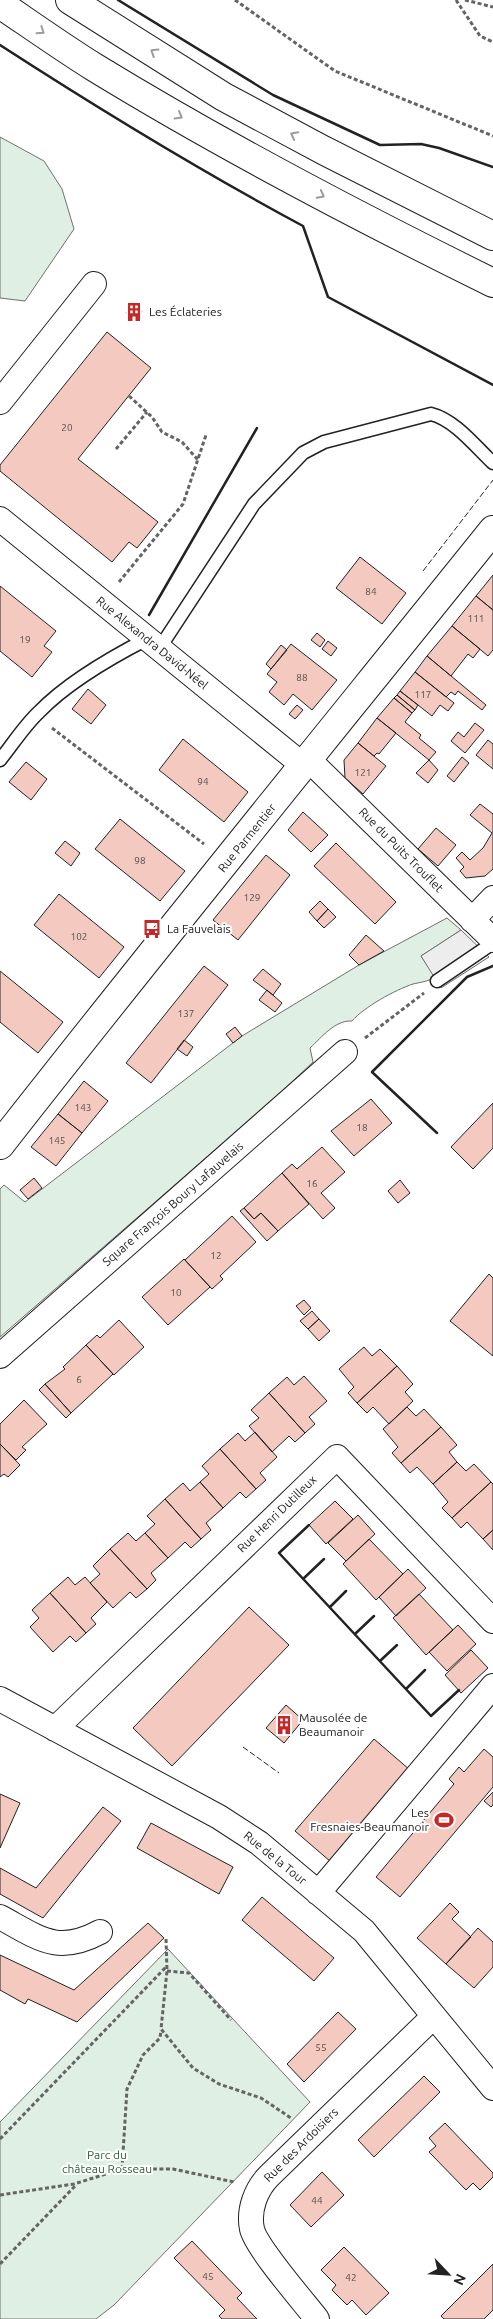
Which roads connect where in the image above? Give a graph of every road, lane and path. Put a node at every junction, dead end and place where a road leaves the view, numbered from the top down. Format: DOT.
graph roads {
  1 [pos="70,0"];
  2 [pos="235,0"];
  3 [pos="456,0"];
  4 [pos="465,0"];
  5 [pos="0,4"];
  6 [pos="493,7"];
  7 [pos="493,42"];
  8 [pos="493,136"];
  9 [pos="323,150"];
  10 [pos="493,218"];
  11 [pos="390,232"];
  12 [pos="493,236"];
  13 [pos="493,283"];
  14 [pos="94,284"];
  15 [pos="493,298"];
  16 [pos="129,396"];
  17 [pos="0,402"];
  18 [pos="146,412"];
  19 [pos="206,435"];
  20 [pos="116,449"];
  21 [pos="198,460"];
  22 [pos="493,463"];
  23 [pos="0,519"];
  24 [pos="493,530"];
  25 [pos="117,584"];
  26 [pos="153,644"];
  27 [pos="36,716"];
  28 [pos="0,760"];
  29 [pos="306,763"];
  30 [pos="208,848"];
  31 [pos="493,898"];
  32 [pos="472,920"];
  33 [pos="493,942"];
  34 [pos="437,981"];
  35 [pos="345,1052"];
  36 [pos="0,1145"];
  37 [pos="0,1356"];
  38 [pos="493,1621"];
  39 [pos="493,1686"];
  40 [pos="0,1698"];
  41 [pos="54,1729"];
  42 [pos="318,1893"];
  43 [pos="0,1917"];
  44 [pos="100,1932"];
  45 [pos="166,1939"];
  46 [pos="167,1969"];
  47 [pos="433,2017"];
  48 [pos="231,2020"];
  49 [pos="161,2029"];
  50 [pos="489,2075"];
  51 [pos="285,2126"];
  52 [pos="0,2139"];
  53 [pos="122,2169"];
  54 [pos="238,2174"];
  55 [pos="231,2181"];
  56 [pos="78,2183"];
  57 [pos="238,2183"];
  58 [pos="0,2195"];
  59 [pos="0,2264"];
  60 [pos="317,2319"];
  9 -- 1 [label="main road, one-way"];
  2 -- 8 [label="path"];
  3 -- 7 [label="path"];
  4 -- 6 [label="path"];
  5 -- 11 [label="main road, one-way"];
  9 -- 10 [label="main road"];
  9 -- 12 [label="main road"];
  11 -- 13 [label="main road"];
  11 -- 15 [label="main road"];
  14 -- 17 [label="street"];
  16 -- 18 [label="path"];
  18 -- 20 [label="path"];
  18 -- 21 [label="path"];
  19 -- 21 [label="path"];
  21 -- 25 [label="path"];
  22 -- 26 [label="lane"];
  23 -- 26 [label="street, Rue Alexandra David-Néel"];
  24 -- 29 [label="main road, Rue Parmentier"];
  26 -- 27 [label="lane"];
  26 -- 29 [label="street, Rue Alexandra David-Néel"];
  27 -- 28 [label="lane"];
  27 -- 30 [label="path"];
  29 -- 32 [label="street, Rue du Puits Trouflet"];
  29 -- 36 [label="main road, Rue Parmentier"];
  31 -- 32 [label="street"];
  32 -- 33 [label="street, Rue du Puits Trouflet"];
  33 -- 34 [label="lane"];
  34 -- 35 [label="path"];
  35 -- 37 [label="street, Square François Boury Lafauvelais"];
  38 -- 41 [label="street, Rue Henri Dutilleux"];
  39 -- 42 [label="street"];
  40 -- 41 [label="street, Rue de la Tour"];
  41 -- 42 [label="street, Rue de la Tour"];
  42 -- 47 [label="street, Rue de la Tour"];
  43 -- 44 [label="street"];
  45 -- 46 [label="path"];
  46 -- 48 [label="path"];
  46 -- 49 [label="path"];
  46 -- 52 [label="path"];
  47 -- 50 [label="street, Rue de la Tour"];
  47 -- 60 [label="street, Rue des Ardoisiers"];
  49 -- 51 [label="path"];
  49 -- 53 [label="path"];
  53 -- 55 [label="path"];
  53 -- 56 [label="path"];
  54 -- 55 [label="path"];
  55 -- 57 [label="path"];
  56 -- 58 [label="path"];
  56 -- 59 [label="path"];
}
